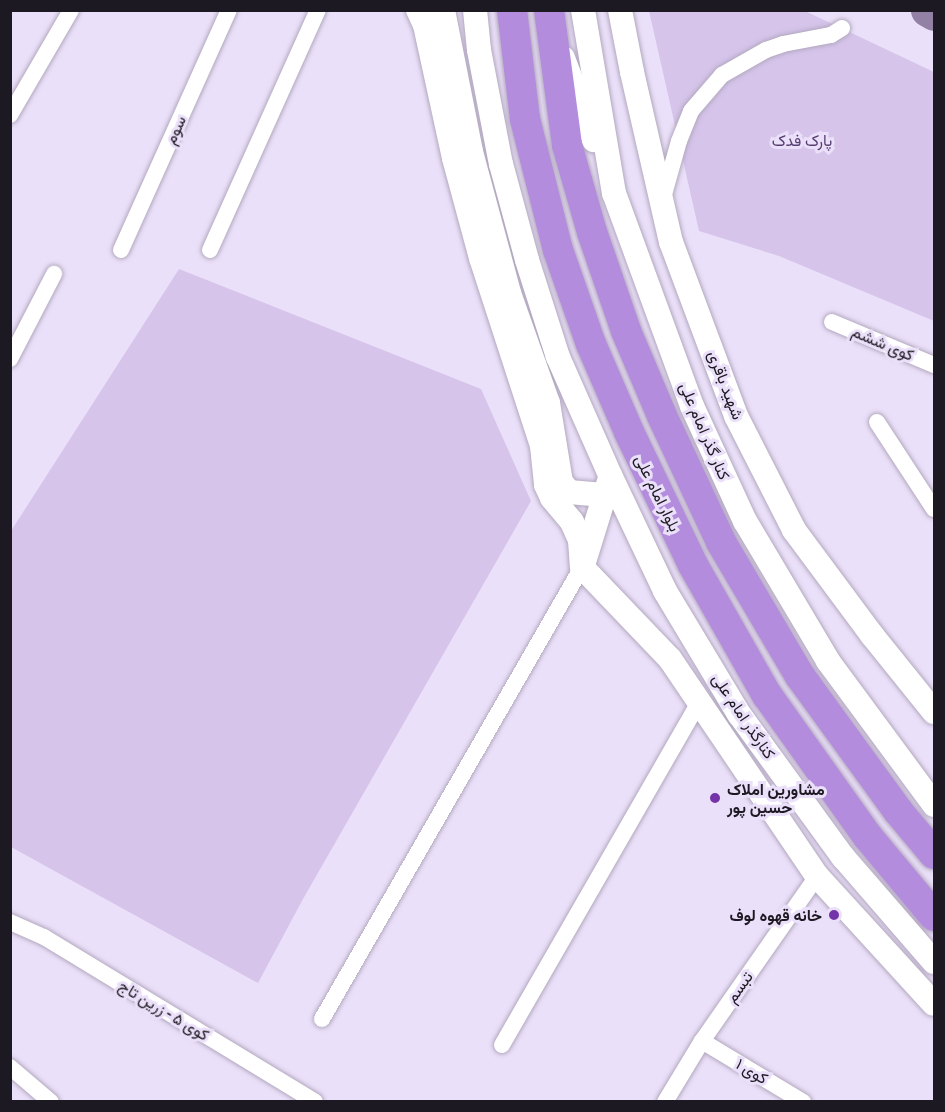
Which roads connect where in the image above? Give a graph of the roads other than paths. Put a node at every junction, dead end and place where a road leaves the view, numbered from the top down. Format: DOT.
graph roads {
  1 [pos="71,10"];
  2 [pos="230,10"];
  3 [pos="318,10"];
  4 [pos="418,10"];
  5 [pos="443,10"];
  6 [pos="475,10"];
  7 [pos="512,10"];
  8 [pos="584,10"];
  9 [pos="620,10"];
  10 [pos="550,18"];
  11 [pos="842,28"];
  12 [pos="10,115"];
  13 [pos="615,193"];
  14 [pos="662,203"];
  15 [pos="210,249"];
  16 [pos="121,250"];
  17 [pos="54,274"];
  18 [pos="831,322"];
  19 [pos="10,359"];
  20 [pos="934,365"];
  21 [pos="877,422"];
  22 [pos="607,485"];
  23 [pos="934,509"];
  24 [pos="582,567"];
  25 [pos="700,701"];
  26 [pos="934,712"];
  27 [pos="934,805"];
  28 [pos="934,854"];
  29 [pos="817,876"];
  30 [pos="934,916"];
  31 [pos="10,921"];
  32 [pos="934,963"];
  33 [pos="900,967"];
  34 [pos="934,976"];
  35 [pos="934,1004"];
  36 [pos="322,1019"];
  37 [pos="702,1041"];
  38 [pos="502,1045"];
  39 [pos="10,1067"];
  40 [pos="51,1101"];
  41 [pos="315,1101"];
  42 [pos="665,1101"];
  43 [pos="803,1101"];
  1 -- 12 [label="street"];
  2 -- 16 [label="street, سوم"];
  3 -- 15 [label="street"];
  4 -- 24 [label="street"];
  5 -- 22 [label="street"];
  6 -- 22 [label="street"];
  7 -- 30 [label="highway, بلوار امام علی"];
  8 -- 13 [label="street, کنار گذر امام علی"];
  9 -- 14 [label="street, شهید باقری"];
  10 -- 13 [label="street"];
  10 -- 28 [label="highway"];
  11 -- 14 [label="street"];
  13 -- 27 [label="street, کنار گذر امام علی"];
  14 -- 26 [label="street, شهید باقری"];
  17 -- 19 [label="street"];
  18 -- 20 [label="street, کوی ششم"];
  21 -- 23 [label="street"];
  22 -- 24 [label="street"];
  22 -- 32 [label="street, کنارگذر امام علی"];
  24 -- 25 [label="street"];
  24 -- 36 [label="street"];
  25 -- 29 [label="street"];
  25 -- 38 [label="street"];
  29 -- 33 [label="street"];
  29 -- 37 [label="street, تبسم"];
  31 -- 41 [label="street, کوی ۵ - زرین تاج"];
  33 -- 34 [label="street"];
  33 -- 35 [label="street"];
  37 -- 42 [label="street, تبسم"];
  37 -- 43 [label="street, کوی ۱"];
  39 -- 40 [label="street"];
}
